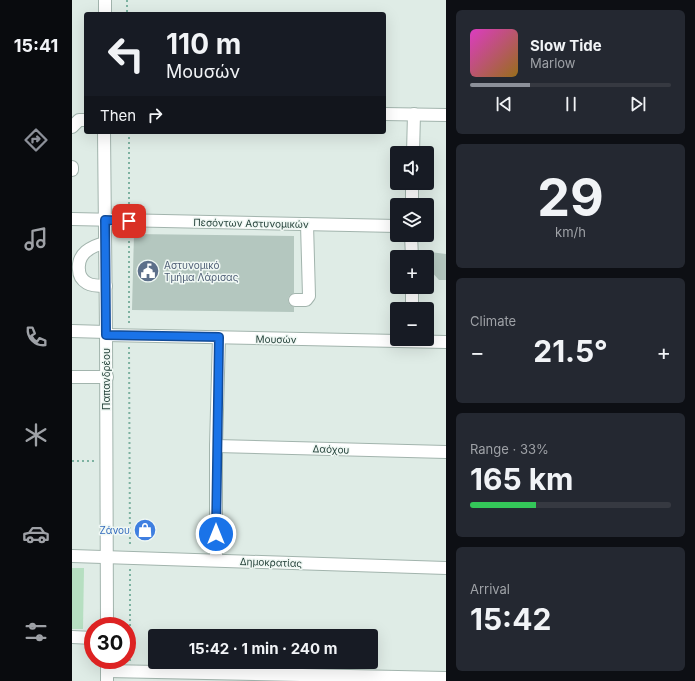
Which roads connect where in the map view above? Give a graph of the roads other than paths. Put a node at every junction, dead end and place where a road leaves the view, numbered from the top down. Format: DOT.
graph roads {
  1 [pos="105,0"];
  2 [pos="105,12"];
  3 [pos="386,114"];
  4 [pos="414,114"];
  5 [pos="446,115"];
  6 [pos="84,120"];
  7 [pos="72,127"];
  8 [pos="104,134"];
  9 [pos="413,146"];
  10 [pos="72,167"];
  11 [pos="72,170"];
  12 [pos="72,219"];
  13 [pos="105,220"];
  14 [pos="307,224"];
  15 [pos="390,226"];
  16 [pos="105,243"];
  17 [pos="106,286"];
  18 [pos="295,300"];
  19 [pos="72,331"];
  20 [pos="106,333"];
  21 [pos="219,337"];
  22 [pos="390,340"];
  23 [pos="434,341"];
  24 [pos="446,342"];
  25 [pos="72,376"];
  26 [pos="106,377"];
  27 [pos="216,446"];
  28 [pos="446,452"];
  29 [pos="72,556"];
  30 [pos="107,556"];
  31 [pos="216,560"];
  32 [pos="446,568"];
  33 [pos="107,617"];
  34 [pos="72,637"];
  35 [pos="84,638"];
  36 [pos="107,671"];
  37 [pos="362,678"];
  38 [pos="446,678"];
  1 -- 2 [label="street"];
  3 -- 4 [label="street"];
  4 -- 5 [label="street"];
  4 -- 9 [label="street"];
  6 -- 7 [label="street"];
  8 -- 13 [label="street, Παπανδρέου"];
  10 -- 11 [label="street"];
  12 -- 13 [label="street, Πεσόντων Αστυνομικών"];
  13 -- 14 [label="street, Πεσόντων Αστυνομικών"];
  13 -- 16 [label="street, Παπανδρέου"];
  14 -- 15 [label="street, Πεσόντων Αστυνομικών"];
  14 -- 18 [label="street"];
  16 -- 17 [label="street, Παπανδρέου"];
  16 -- 17 [label="street"];
  17 -- 20 [label="street, Παπανδρέου"];
  19 -- 20 [label="street, Μουσών"];
  20 -- 21 [label="street, Μουσών"];
  20 -- 26 [label="street, Παπανδρέου"];
  21 -- 22 [label="street, Μουσών"];
  21 -- 27 [label="street"];
  23 -- 24 [label="street, Μουσών"];
  25 -- 26 [label="street"];
  26 -- 30 [label="street, Παπανδρέου"];
  27 -- 28 [label="street, Δαόχου"];
  27 -- 31 [label="street"];
  29 -- 30 [label="street, Δημοκρατίας"];
  30 -- 31 [label="street, Δημοκρατίας"];
  30 -- 33 [label="street, Παπανδρέου"];
  31 -- 32 [label="street, Δημοκρατίας"];
  34 -- 35 [label="street"];
  36 -- 37 [label="street"];
  37 -- 38 [label="street"];
}
